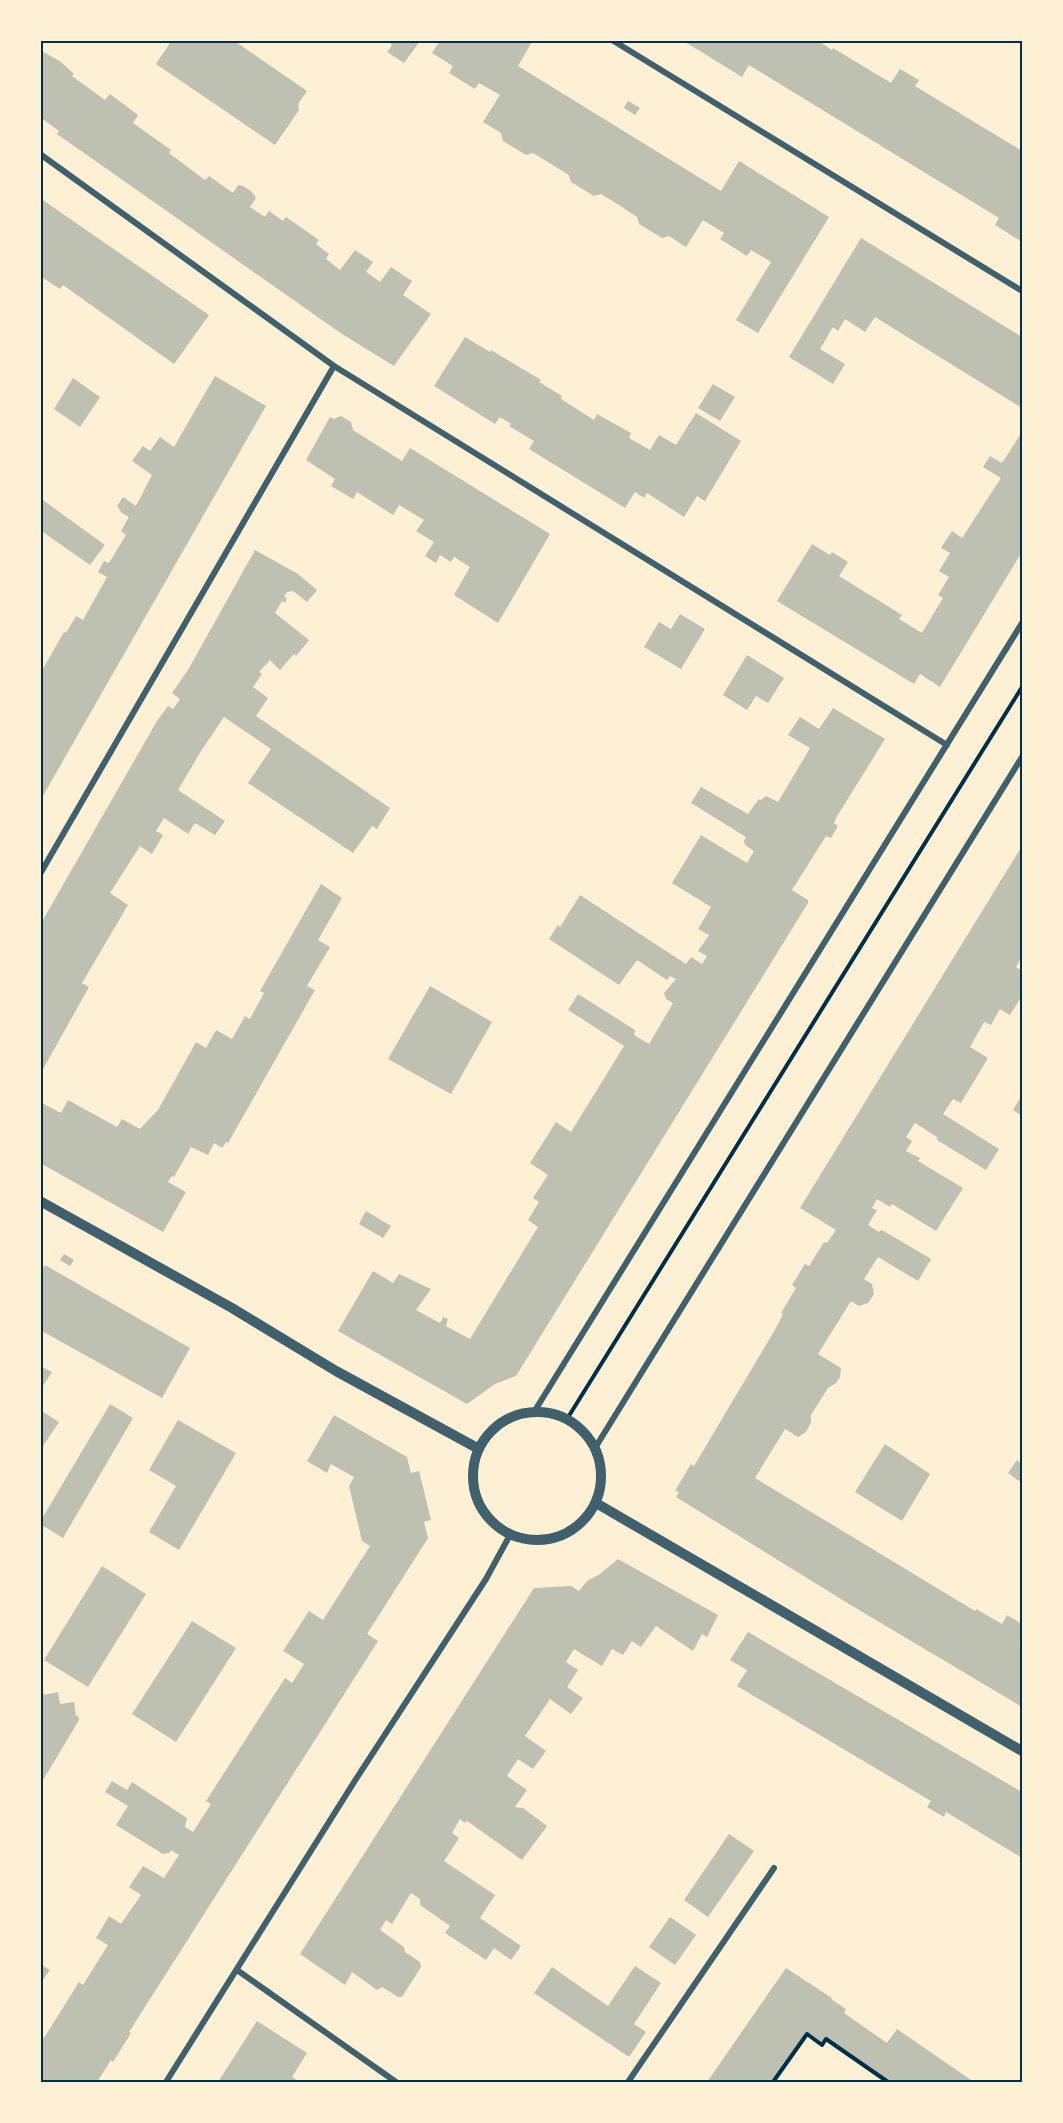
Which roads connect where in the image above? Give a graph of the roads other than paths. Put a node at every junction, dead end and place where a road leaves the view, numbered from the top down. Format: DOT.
graph roads {
  1 [pos="612,40"];
  2 [pos="40,154"];
  3 [pos="1023,291"];
  4 [pos="334,366"];
  5 [pos="1023,623"];
  6 [pos="947,745"];
  7 [pos="1023,758"];
  8 [pos="40,874"];
  9 [pos="40,1201"];
  10 [pos="534,1412"];
  11 [pos="595,1448"];
  12 [pos="480,1449"];
  13 [pos="596,1503"];
  14 [pos="510,1535"];
  15 [pos="1023,1751"];
  16 [pos="774,1868"];
  17 [pos="237,1970"];
  18 [pos="166,2082"];
  19 [pos="396,2082"];
  20 [pos="627,2082"];
  1 -- 3 [label="street"];
  2 -- 4 [label="street"];
  4 -- 6 [label="street"];
  4 -- 8 [label="street"];
  5 -- 6 [label="street"];
  6 -- 10 [label="street"];
  7 -- 11 [label="street"];
  9 -- 12 [label="street"];
  10 -- 11 [label="street"];
  10 -- 12 [label="street"];
  11 -- 13 [label="street"];
  12 -- 14 [label="street"];
  13 -- 14 [label="street"];
  13 -- 15 [label="street"];
  14 -- 17 [label="street"];
  16 -- 20 [label="street"];
  17 -- 18 [label="street"];
  17 -- 19 [label="street"];
}
